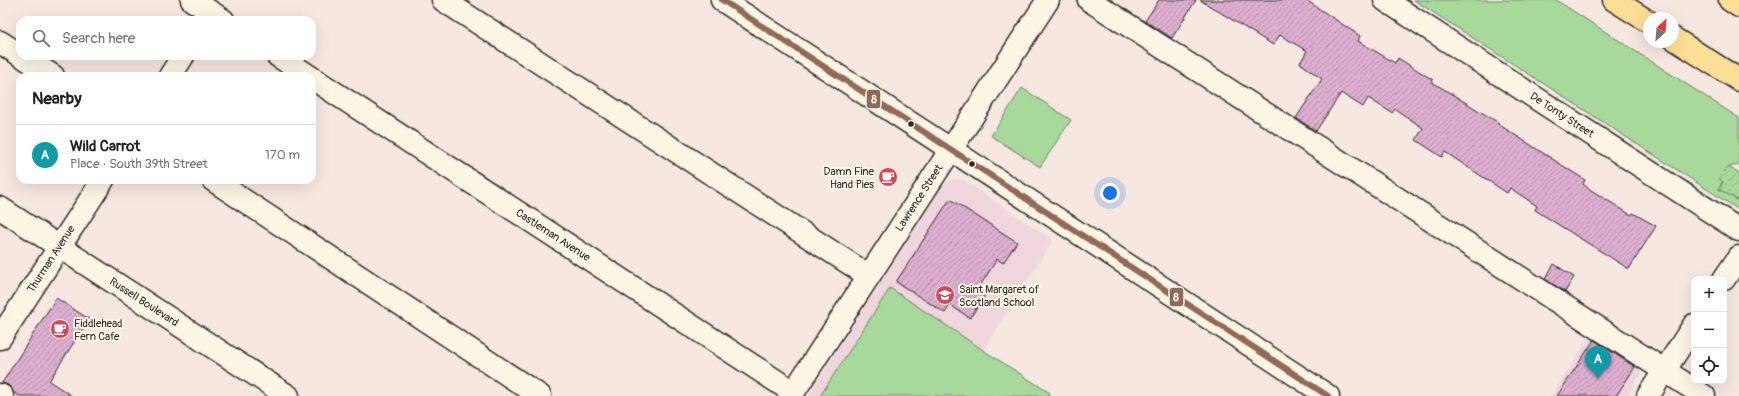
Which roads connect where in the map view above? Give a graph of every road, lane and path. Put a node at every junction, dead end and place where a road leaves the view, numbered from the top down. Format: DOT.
graph roads {
  1 [pos="192,0"];
  2 [pos="443,0"];
  3 [pos="722,0"];
  4 [pos="1048,0"];
  5 [pos="1090,0"];
  6 [pos="1385,0"];
  7 [pos="1614,0"];
  8 [pos="1730,0"];
  9 [pos="1739,6"];
  10 [pos="215,13"];
  11 [pos="1643,18"];
  12 [pos="0,42"];
  13 [pos="1679,42"];
  14 [pos="16,53"];
  15 [pos="27,60"];
  16 [pos="180,60"];
  17 [pos="284,60"];
  18 [pos="47,72"];
  19 [pos="173,72"];
  20 [pos="303,72"];
  21 [pos="1739,80"];
  22 [pos="316,81"];
  23 [pos="951,149"];
  24 [pos="100,184"];
  25 [pos="219,184"];
  26 [pos="0,208"];
  27 [pos="1739,230"];
  28 [pos="60,247"];
  29 [pos="1739,257"];
  30 [pos="869,276"];
  31 [pos="1727,276"];
  32 [pos="1691,330"];
  33 [pos="0,338"];
  34 [pos="1665,370"];
  35 [pos="792,394"];
  36 [pos="288,396"];
  37 [pos="540,396"];
  38 [pos="1328,396"];
  39 [pos="1648,396"];
  40 [pos="1704,396"];
  1 -- 10 [label="street"];
  2 -- 30 [label="street"];
  3 -- 23 [label="street"];
  4 -- 23 [label="street, Lawrence Street"];
  5 -- 34 [label="street"];
  6 -- 27 [label="street, De Tonty Street"];
  7 -- 11 [label="highway"];
  8 -- 9 [label="highway"];
  12 -- 14 [label="street"];
  13 -- 21 [label="highway"];
  15 -- 18 [label="street"];
  16 -- 19 [label="street"];
  17 -- 20 [label="street"];
  22 -- 35 [label="street, Castleman Avenue"];
  23 -- 30 [label="street, Lawrence Street"];
  23 -- 38 [label="street"];
  24 -- 28 [label="street, Thurman Avenue"];
  25 -- 37 [label="street"];
  26 -- 28 [label="street, Russell Boulevard"];
  28 -- 33 [label="street, Thurman Avenue"];
  28 -- 36 [label="street, Russell Boulevard"];
  29 -- 31 [label="street"];
  30 -- 35 [label="street, Lawrence Street"];
  32 -- 34 [label="street"];
  34 -- 39 [label="street"];
  34 -- 40 [label="street"];
}
